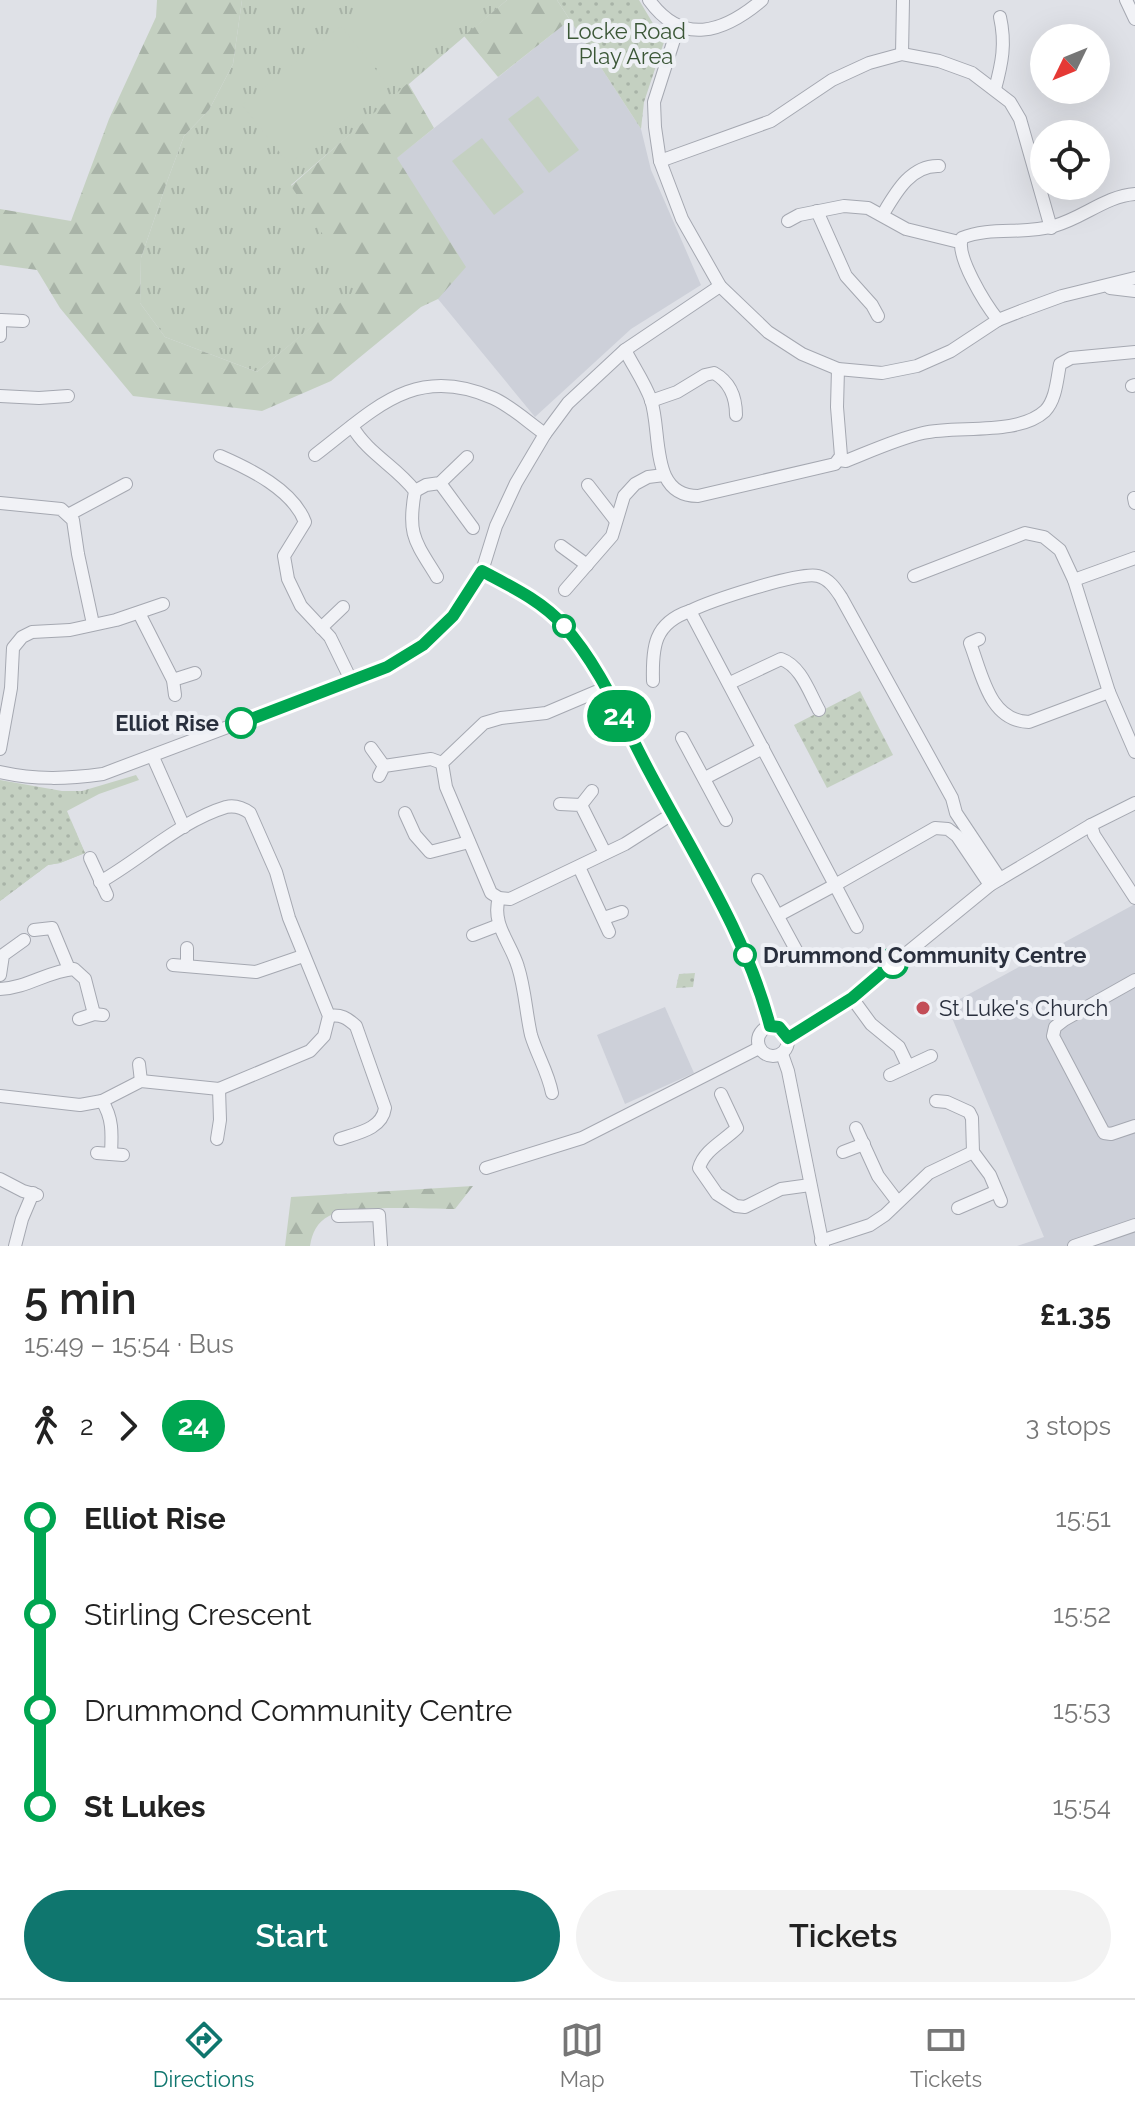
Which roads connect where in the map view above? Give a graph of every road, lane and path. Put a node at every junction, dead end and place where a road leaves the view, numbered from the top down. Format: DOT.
graph roads {
  1 [pos="649,0"];
  2 [pos="762,0"];
  3 [pos="1126,0"];
  4 [pos="908,2"];
  5 [pos="746,5"];
  6 [pos="1000,17"];
  7 [pos="1135,19"];
  8 [pos="678,27"];
  9 [pos="902,54"];
  10 [pos="995,89"];
  11 [pos="930,152"];
  12 [pos="660,161"];
  13 [pos="1135,194"];
  14 [pos="817,211"];
  15 [pos="883,214"];
  16 [pos="794,215"];
  17 [pos="1051,228"];
  18 [pos="959,242"];
  19 [pos="1135,278"];
  20 [pos="720,286"];
  21 [pos="1099,287"];
  22 [pos="857,289"];
  23 [pos="1135,291"];
  24 [pos="844,296"];
  25 [pos="878,316"];
  26 [pos="1,320"];
  27 [pos="998,320"];
  28 [pos="23,321"];
  29 [pos="0,336"];
  30 [pos="625,350"];
  31 [pos="1135,352"];
  32 [pos="838,369"];
  33 [pos="0,396"];
  34 [pos="68,396"];
  35 [pos="651,401"];
  36 [pos="739,406"];
  37 [pos="352,426"];
  38 [pos="545,434"];
  39 [pos="315,455"];
  40 [pos="220,456"];
  41 [pos="467,457"];
  42 [pos="839,460"];
  43 [pos="664,475"];
  44 [pos="440,483"];
  45 [pos="126,484"];
  46 [pos="588,485"];
  47 [pos="415,491"];
  48 [pos="0,503"];
  49 [pos="68,515"];
  50 [pos="616,521"];
  51 [pos="473,528"];
  52 [pos="561,546"];
  53 [pos="925,556"];
  54 [pos="1135,558"];
  55 [pos="587,565"];
  56 [pos="930,569"];
  57 [pos="482,571"];
  58 [pos="914,576"];
  59 [pos="437,577"];
  60 [pos="1074,580"];
  61 [pos="565,590"];
  62 [pos="163,604"];
  63 [pos="343,607"];
  64 [pos="690,611"];
  65 [pos="139,613"];
  66 [pos="93,624"];
  67 [pos="321,628"];
  68 [pos="971,639"];
  69 [pos="195,673"];
  70 [pos="173,680"];
  71 [pos="351,680"];
  72 [pos="653,682"];
  73 [pos="730,683"];
  74 [pos="605,688"];
  75 [pos="1109,692"];
  76 [pos="175,695"];
  77 [pos="819,710"];
  78 [pos="682,738"];
  79 [pos="371,748"];
  80 [pos="763,748"];
  81 [pos="0,749"];
  82 [pos="1135,752"];
  83 [pos="153,757"];
  84 [pos="442,763"];
  85 [pos="0,772"];
  86 [pos="705,778"];
  87 [pos="592,791"];
  88 [pos="1135,803"];
  89 [pos="560,804"];
  90 [pos="581,805"];
  91 [pos="405,813"];
  92 [pos="672,814"];
  93 [pos="726,820"];
  94 [pos="1091,825"];
  95 [pos="184,827"];
  96 [pos="469,842"];
  97 [pos="605,853"];
  98 [pos="90,858"];
  99 [pos="579,867"];
  100 [pos="758,880"];
  101 [pos="100,882"];
  102 [pos="995,882"];
  103 [pos="835,885"];
  104 [pos="107,895"];
  105 [pos="499,898"];
  106 [pos="1135,898"];
  107 [pos="622,912"];
  108 [pos="779,915"];
  109 [pos="604,918"];
  110 [pos="499,925"];
  111 [pos="857,927"];
  112 [pos="609,932"];
  113 [pos="473,935"];
  114 [pos="187,948"];
  115 [pos="303,956"];
  116 [pos="801,959"];
  117 [pos="173,965"];
  118 [pos="187,965"];
  119 [pos="69,969"];
  120 [pos="0,975"];
  121 [pos="1135,980"];
  122 [pos="0,989"];
  123 [pos="852,998"];
  124 [pos="329,1016"];
  125 [pos="79,1019"];
  126 [pos="770,1026"];
  127 [pos="788,1038"];
  128 [pos="759,1048"];
  129 [pos="782,1054"];
  130 [pos="931,1056"];
  131 [pos="139,1064"];
  132 [pos="908,1066"];
  133 [pos="890,1075"];
  134 [pos="141,1081"];
  135 [pos="219,1089"];
  136 [pos="552,1093"];
  137 [pos="721,1094"];
  138 [pos="0,1096"];
  139 [pos="102,1101"];
  140 [pos="936,1101"];
  141 [pos="1135,1126"];
  142 [pos="856,1128"];
  143 [pos="368,1129"];
  144 [pos="217,1139"];
  145 [pos="340,1139"];
  146 [pos="373,1142"];
  147 [pos="864,1144"];
  148 [pos="843,1152"];
  149 [pos="973,1152"];
  150 [pos="110,1154"];
  151 [pos="486,1168"];
  152 [pos="0,1179"];
  153 [pos="810,1185"];
  154 [pos="897,1201"];
  155 [pos="958,1208"];
  156 [pos="338,1216"];
  157 [pos="1135,1225"];
  158 [pos="16,1239"];
  159 [pos="822,1243"];
  160 [pos="381,1246"];
  161 [pos="1074,1246"];
  1 -- 8 [label="street"];
  2 -- 5 [label="street"];
  3 -- 7 [label="street"];
  4 -- 9 [label="street"];
  5 -- 8 [label="street"];
  6 -- 10 [label="street"];
  8 -- 12 [label="street"];
  9 -- 10 [label="street"];
  9 -- 12 [label="street"];
  10 -- 17 [label="street"];
  11 -- 15 [label="street"];
  12 -- 20 [label="street"];
  13 -- 17 [label="street"];
  14 -- 15 [label="street"];
  14 -- 16 [label="street"];
  14 -- 22 [label="street"];
  15 -- 18 [label="street"];
  17 -- 18 [label="street"];
  18 -- 27 [label="street"];
  19 -- 21 [label="street"];
  20 -- 30 [label="street"];
  20 -- 32 [label="street"];
  21 -- 23 [label="street"];
  21 -- 27 [label="street"];
  22 -- 24 [label="street"];
  22 -- 25 [label="street"];
  26 -- 28 [label="street"];
  26 -- 29 [label="street"];
  27 -- 32 [label="street"];
  30 -- 35 [label="street"];
  30 -- 38 [label="street"];
  31 -- 42 [label="street"];
  32 -- 42 [label="street"];
  33 -- 34 [label="street"];
  35 -- 36 [label="street"];
  35 -- 43 [label="street"];
  37 -- 38 [label="street"];
  37 -- 39 [label="street"];
  37 -- 47 [label="street"];
  38 -- 57 [label="street"];
  40 -- 67 [label="street"];
  41 -- 44 [label="street"];
  42 -- 43 [label="street"];
  43 -- 50 [label="street"];
  44 -- 47 [label="street"];
  44 -- 51 [label="street"];
  45 -- 49 [label="street"];
  46 -- 50 [label="street"];
  47 -- 59 [label="street"];
  48 -- 49 [label="street"];
  49 -- 66 [label="street"];
  50 -- 55 [label="street"];
  52 -- 55 [label="street"];
  53 -- 56 [label="street"];
  54 -- 60 [label="street"];
  55 -- 61 [label="street"];
  56 -- 58 [label="street"];
  56 -- 60 [label="street"];
  57 -- 71 [label="street"];
  57 -- 74 [label="street"];
  60 -- 75 [label="street"];
  62 -- 65 [label="street"];
  63 -- 67 [label="street"];
  64 -- 72 [label="street"];
  64 -- 73 [label="street"];
  64 -- 102 [label="street"];
  65 -- 66 [label="street"];
  65 -- 70 [label="street"];
  66 -- 81 [label="street"];
  67 -- 71 [label="street"];
  68 -- 75 [label="street"];
  69 -- 70 [label="street"];
  70 -- 76 [label="street"];
  71 -- 83 [label="street"];
  73 -- 77 [label="street"];
  73 -- 80 [label="street"];
  74 -- 84 [label="street"];
  74 -- 92 [label="street"];
  75 -- 82 [label="street"];
  78 -- 86 [label="street"];
  79 -- 84 [label="street"];
  80 -- 86 [label="street"];
  80 -- 103 [label="street"];
  83 -- 85 [label="street"];
  83 -- 95 [label="street"];
  84 -- 96 [label="street"];
  86 -- 93 [label="street"];
  87 -- 90 [label="street"];
  88 -- 94 [label="street"];
  89 -- 90 [label="street"];
  90 -- 97 [label="street"];
  91 -- 96 [label="street"];
  92 -- 97 [label="street"];
  92 -- 126 [label="street"];
  94 -- 102 [label="street"];
  94 -- 106 [label="street"];
  95 -- 101 [label="street"];
  95 -- 115 [label="street"];
  96 -- 105 [label="street"];
  97 -- 99 [label="street"];
  98 -- 101 [label="street"];
  99 -- 105 [label="street"];
  99 -- 109 [label="street"];
  100 -- 108 [label="street"];
  101 -- 104 [label="street"];
  102 -- 103 [label="street"];
  102 -- 123 [label="street"];
  103 -- 108 [label="street"];
  103 -- 111 [label="street"];
  105 -- 110 [label="street"];
  107 -- 109 [label="street"];
  108 -- 116 [label="street"];
  109 -- 112 [label="street"];
  110 -- 113 [label="street"];
  110 -- 136 [label="street"];
  114 -- 118 [label="street"];
  115 -- 118 [label="street"];
  115 -- 124 [label="street"];
  117 -- 118 [label="street"];
  119 -- 120 [label="street"];
  119 -- 122 [label="street"];
  119 -- 125 [label="street"];
  121 -- 141 [label="street"];
  123 -- 127 [label="street"];
  123 -- 132 [label="street"];
  124 -- 135 [label="street"];
  124 -- 143 [label="street"];
  126 -- 127 [label="street"];
  126 -- 128 [label="street"];
  127 -- 129 [label="street"];
  128 -- 129 [label="street"];
  128 -- 151 [label="street"];
  129 -- 153 [label="street"];
  130 -- 132 [label="street"];
  131 -- 134 [label="street"];
  132 -- 133 [label="street"];
  134 -- 135 [label="street"];
  134 -- 139 [label="street"];
  135 -- 144 [label="street"];
  137 -- 153 [label="street"];
  138 -- 139 [label="street"];
  139 -- 150 [label="street"];
  140 -- 149 [label="street"];
  142 -- 147 [label="street"];
  143 -- 145 [label="street"];
  143 -- 146 [label="street"];
  147 -- 148 [label="street"];
  147 -- 154 [label="street"];
  149 -- 154 [label="street"];
  149 -- 155 [label="street"];
  152 -- 158 [label="street"];
  153 -- 159 [label="street"];
  154 -- 159 [label="street"];
  156 -- 160 [label="street"];
  157 -- 161 [label="street"];
}
